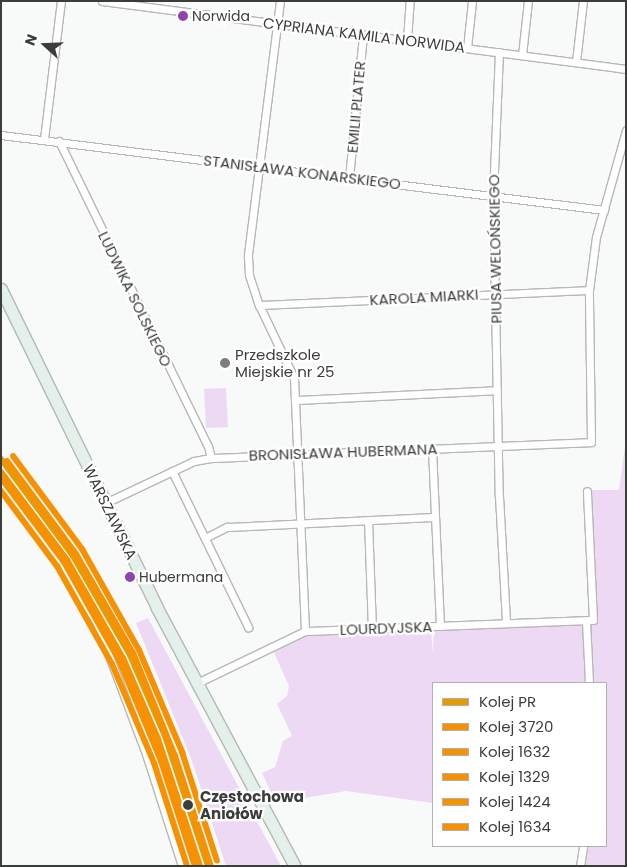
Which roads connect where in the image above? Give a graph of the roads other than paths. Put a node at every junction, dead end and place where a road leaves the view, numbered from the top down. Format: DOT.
graph roads {
  1 [pos="61,1"];
  2 [pos="102,1"];
  3 [pos="280,1"];
  4 [pos="410,1"];
  5 [pos="472,1"];
  6 [pos="528,1"];
  7 [pos="583,1"];
  8 [pos="158,5"];
  9 [pos="277,24"];
  10 [pos="363,35"];
  11 [pos="407,40"];
  12 [pos="467,48"];
  13 [pos="499,52"];
  14 [pos="522,55"];
  15 [pos="576,62"];
  16 [pos="626,69"];
  17 [pos="626,130"];
  18 [pos="1,134"];
  19 [pos="44,139"];
  20 [pos="59,141"];
  21 [pos="258,167"];
  22 [pos="350,178"];
  23 [pos="493,196"];
  24 [pos="604,210"];
  25 [pos="1,288"];
  26 [pos="589,290"];
  27 [pos="495,293"];
  28 [pos="259,305"];
  29 [pos="497,390"];
  30 [pos="296,400"];
  31 [pos="498,446"];
  32 [pos="432,449"];
  33 [pos="298,454"];
  34 [pos="211,458"];
  35 [pos="172,471"];
  36 [pos="1,486"];
  37 [pos="587,491"];
  38 [pos="106,504"];
  39 [pos="435,517"];
  40 [pos="368,520"];
  41 [pos="301,523"];
  42 [pos="205,538"];
  43 [pos="586,622"];
  44 [pos="506,623"];
  45 [pos="440,626"];
  46 [pos="248,627"];
  47 [pos="372,629"];
  48 [pos="305,631"];
  49 [pos="589,682"];
  50 [pos="197,683"];
  51 [pos="583,847"];
  52 [pos="182,866"];
  53 [pos="295,866"];
  54 [pos="580,866"];
  1 -- 19 [label="street"];
  2 -- 8 [label="street, CYPRIANA KAMILA NORWIDA"];
  3 -- 9 [label="street"];
  4 -- 11 [label="street"];
  5 -- 12 [label="street"];
  6 -- 14 [label="street"];
  7 -- 15 [label="street"];
  8 -- 9 [label="street, CYPRIANA KAMILA NORWIDA"];
  9 -- 10 [label="street, CYPRIANA KAMILA NORWIDA"];
  9 -- 21 [label="street"];
  10 -- 11 [label="street, CYPRIANA KAMILA NORWIDA"];
  10 -- 22 [label="street, EMILII PLATER"];
  11 -- 12 [label="street, CYPRIANA KAMILA NORWIDA"];
  12 -- 13 [label="street, CYPRIANA KAMILA NORWIDA"];
  13 -- 14 [label="street, CYPRIANA KAMILA NORWIDA"];
  13 -- 23 [label="street, PIUSA WELOŃSKIEGO"];
  14 -- 15 [label="street, CYPRIANA KAMILA NORWIDA"];
  15 -- 16 [label="street, CYPRIANA KAMILA NORWIDA"];
  17 -- 24 [label="street"];
  18 -- 19 [label="street, STANISŁAWA KONARSKIEGO"];
  19 -- 20 [label="street, STANISŁAWA KONARSKIEGO"];
  20 -- 21 [label="street, STANISŁAWA KONARSKIEGO"];
  20 -- 34 [label="street, LUDWIKA SOLSKIEGO"];
  21 -- 22 [label="street, STANISŁAWA KONARSKIEGO"];
  21 -- 28 [label="street"];
  22 -- 23 [label="street, STANISŁAWA KONARSKIEGO"];
  23 -- 24 [label="street, STANISŁAWA KONARSKIEGO"];
  23 -- 27 [label="street, PIUSA WELOŃSKIEGO"];
  24 -- 26 [label="street"];
  25 -- 38 [label="main road, WARSZAWSKA"];
  26 -- 27 [label="street, KAROLA MIARKI"];
  26 -- 31 [label="street, BRONISŁAWA HUBERMANA"];
  27 -- 28 [label="street, KAROLA MIARKI"];
  27 -- 29 [label="street, PIUSA WELOŃSKIEGO"];
  28 -- 30 [label="street"];
  29 -- 30 [label="street"];
  29 -- 31 [label="street, PIUSA WELOŃSKIEGO"];
  30 -- 33 [label="street"];
  31 -- 32 [label="street, BRONISŁAWA HUBERMANA"];
  31 -- 44 [label="street, PIUSA WELOŃSKIEGO"];
  32 -- 33 [label="street, BRONISŁAWA HUBERMANA"];
  32 -- 39 [label="street"];
  33 -- 34 [label="street, BRONISŁAWA HUBERMANA"];
  33 -- 41 [label="street"];
  34 -- 35 [label="street, BRONISŁAWA HUBERMANA"];
  35 -- 38 [label="street, BRONISŁAWA HUBERMANA"];
  35 -- 42 [label="street"];
  36 -- 52 [label="street"];
  37 -- 43 [label="street"];
  38 -- 50 [label="main road, WARSZAWSKA"];
  39 -- 40 [label="street"];
  39 -- 45 [label="street"];
  40 -- 41 [label="street"];
  40 -- 47 [label="street"];
  41 -- 42 [label="street"];
  41 -- 48 [label="street"];
  42 -- 46 [label="street"];
  43 -- 44 [label="street, LOURDYJSKA"];
  43 -- 49 [label="street"];
  44 -- 45 [label="street, LOURDYJSKA"];
  45 -- 47 [label="street, LOURDYJSKA"];
  47 -- 48 [label="street, LOURDYJSKA"];
  48 -- 50 [label="street, LOURDYJSKA"];
  50 -- 53 [label="main road, WARSZAWSKA"];
  51 -- 54 [label="street"];
}
